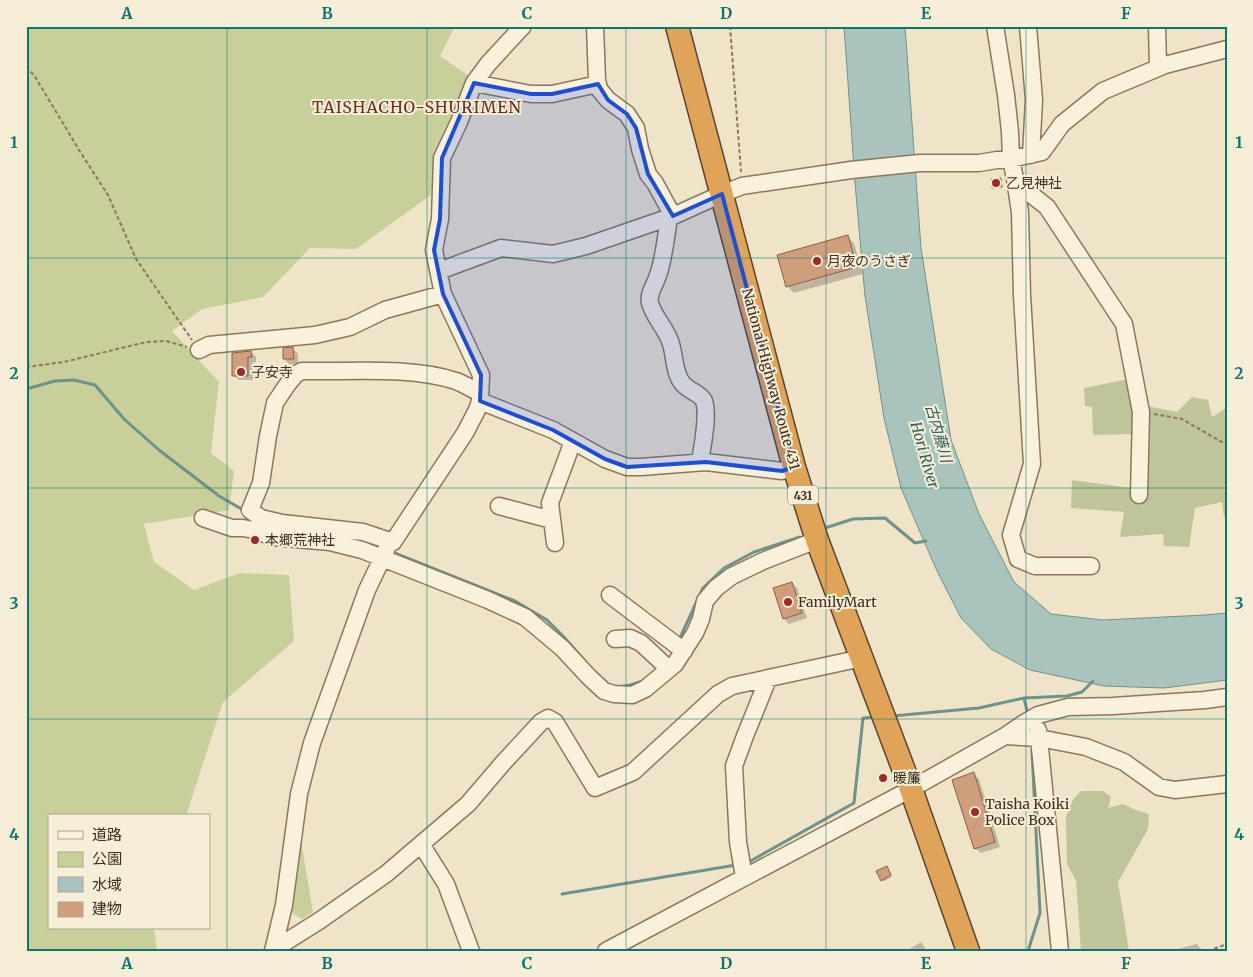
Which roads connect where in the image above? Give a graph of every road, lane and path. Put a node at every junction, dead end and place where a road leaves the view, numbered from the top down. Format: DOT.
graph roads {
  1 [pos="523,26"];
  2 [pos="595,26"];
  3 [pos="677,26"];
  4 [pos="730,26"];
  5 [pos="994,26"];
  6 [pos="1028,26"];
  7 [pos="1157,26"];
  8 [pos="1227,49"];
  9 [pos="26,66"];
  10 [pos="1158,68"];
  11 [pos="474,83"];
  12 [pos="598,84"];
  13 [pos="1031,155"];
  14 [pos="1007,168"];
  15 [pos="732,190"];
  16 [pos="671,217"];
  17 [pos="439,272"];
  18 [pos="443,294"];
  19 [pos="199,350"];
  20 [pos="26,367"];
  21 [pos="480,397"];
  22 [pos="1140,412"];
  23 [pos="573,441"];
  24 [pos="1227,445"];
  25 [pos="700,462"];
  26 [pos="794,467"];
  27 [pos="1139,496"];
  28 [pos="499,506"];
  29 [pos="203,518"];
  30 [pos="552,520"];
  31 [pos="817,540"];
  32 [pos="555,543"];
  33 [pos="387,550"];
  34 [pos="1091,566"];
  35 [pos="610,595"];
  36 [pos="616,639"];
  37 [pos="684,651"];
  38 [pos="862,658"];
  39 [pos="669,669"];
  40 [pos="768,679"];
  41 [pos="1227,697"];
  42 [pos="1030,729"];
  43 [pos="1227,784"];
  44 [pos="911,789"];
  45 [pos="421,844"];
  46 [pos="744,877"];
  47 [pos="1227,944"];
  48 [pos="273,951"];
  49 [pos="471,951"];
  50 [pos="606,951"];
  51 [pos="968,951"];
  52 [pos="1060,951"];
  53 [pos="1208,951"];
  1 -- 11 [label="street"];
  2 -- 12 [label="street"];
  3 -- 15 [label="highway, National Highway Route 431 / 431"];
  4 -- 15 [label="path"];
  5 -- 14 [label="street"];
  6 -- 13 [label="street"];
  7 -- 10 [label="street"];
  8 -- 10 [label="street"];
  9 -- 19 [label="path"];
  10 -- 13 [label="street"];
  11 -- 12 [label="street"];
  11 -- 17 [label="street"];
  12 -- 16 [label="street"];
  13 -- 14 [label="street"];
  14 -- 15 [label="street"];
  14 -- 22 [label="street"];
  14 -- 34 [label="street"];
  15 -- 16 [label="street"];
  15 -- 26 [label="highway, National Highway Route 431 / 431"];
  16 -- 17 [label="street"];
  16 -- 25 [label="street"];
  17 -- 18 [label="street"];
  18 -- 19 [label="street"];
  18 -- 21 [label="street"];
  19 -- 20 [label="path"];
  21 -- 23 [label="street"];
  21 -- 33 [label="street"];
  21 -- 33 [label="street"];
  22 -- 24 [label="path"];
  22 -- 27 [label="street"];
  23 -- 25 [label="street"];
  23 -- 30 [label="street"];
  25 -- 26 [label="street"];
  26 -- 31 [label="highway, National Highway Route 431 / 431"];
  28 -- 30 [label="street"];
  29 -- 33 [label="street"];
  30 -- 32 [label="street"];
  31 -- 37 [label="street"];
  31 -- 38 [label="highway, National Highway Route 431 / 431"];
  33 -- 39 [label="street"];
  33 -- 48 [label="street"];
  35 -- 37 [label="street"];
  36 -- 39 [label="street"];
  37 -- 39 [label="street"];
  38 -- 40 [label="street"];
  38 -- 44 [label="highway, National Highway Route 431 / 431"];
  40 -- 45 [label="street"];
  40 -- 46 [label="street"];
  41 -- 42 [label="street"];
  42 -- 43 [label="street"];
  42 -- 44 [label="street"];
  42 -- 52 [label="street"];
  44 -- 46 [label="street"];
  44 -- 51 [label="highway, National Highway Route 431 / 431"];
  45 -- 48 [label="street"];
  45 -- 49 [label="street"];
  46 -- 50 [label="street"];
  47 -- 53 [label="path"];
}
